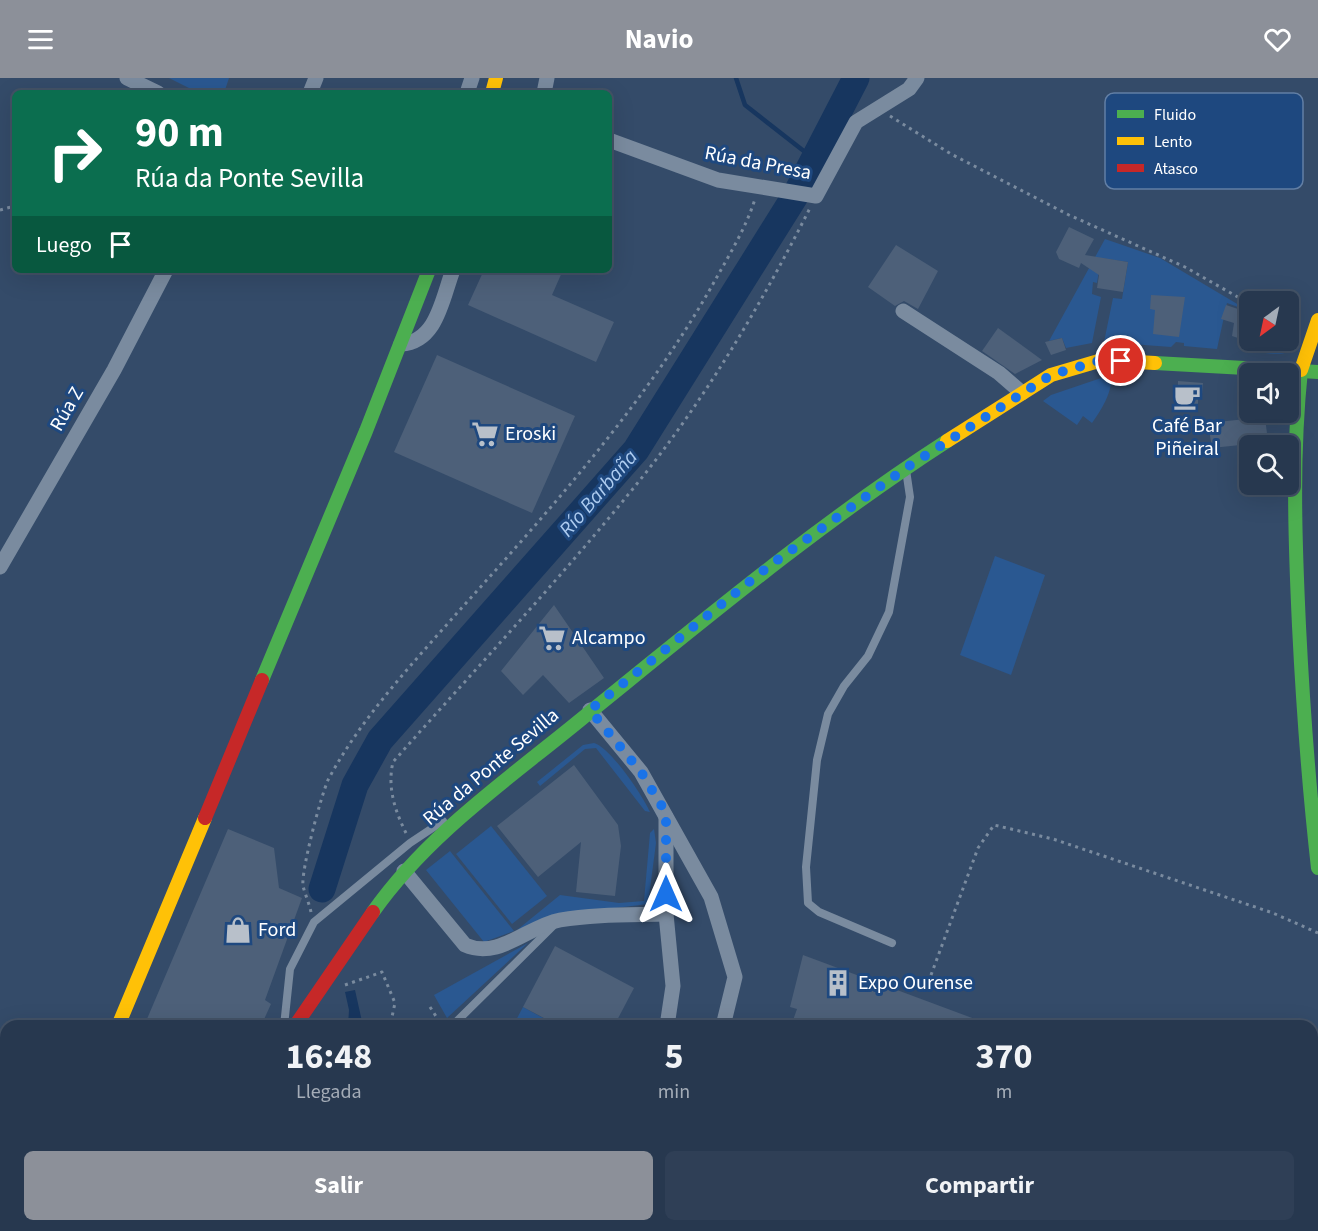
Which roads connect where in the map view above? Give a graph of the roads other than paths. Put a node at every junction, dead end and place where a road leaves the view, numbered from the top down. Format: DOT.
graph roads {
  1 [pos="127,78"];
  2 [pos="917,78"];
  3 [pos="152,90"];
  4 [pos="612,141"];
  5 [pos="164,273"];
  6 [pos="428,273"];
  7 [pos="452,273"];
  8 [pos="903,311"];
  9 [pos="1318,320"];
  10 [pos="401,344"];
  11 [pos="1310,371"];
  12 [pos="1022,393"];
  13 [pos="906,468"];
  14 [pos="0,567"];
  15 [pos="1317,699"];
  16 [pos="590,710"];
  17 [pos="1318,720"];
  18 [pos="484,797"];
  19 [pos="666,813"];
  20 [pos="1318,868"];
  21 [pos="404,871"];
  22 [pos="666,914"];
  23 [pos="558,921"];
  24 [pos="892,943"];
  25 [pos="120,1020"];
  26 [pos="285,1020"];
  27 [pos="299,1020"];
  28 [pos="459,1020"];
  29 [pos="668,1020"];
  30 [pos="724,1020"];
  1 -- 3 [label="street"];
  2 -- 4 [label="street, Rúa da Presa"];
  5 -- 14 [label="street, Rúa Z"];
  6 -- 10 [label="main road"];
  7 -- 10 [label="street"];
  8 -- 12 [label="street"];
  9 -- 11 [label="main road"];
  10 -- 25 [label="main road"];
  11 -- 12 [label="main road, Rúa da Ponte Sevilla"];
  11 -- 20 [label="main road"];
  12 -- 13 [label="main road, Rúa da Ponte Sevilla"];
  13 -- 16 [label="main road, Rúa da Ponte Sevilla"];
  13 -- 24 [label="lane"];
  15 -- 17 [label="main road"];
  16 -- 18 [label="main road, Rúa da Ponte Sevilla"];
  16 -- 19 [label="street"];
  18 -- 21 [label="main road, Rúa da Ponte Sevilla"];
  18 -- 26 [label="lane"];
  19 -- 22 [label="street"];
  19 -- 30 [label="street"];
  21 -- 23 [label="street"];
  21 -- 27 [label="main road, Rúa da Ponte Sevilla"];
  22 -- 23 [label="street"];
  22 -- 29 [label="street"];
  23 -- 28 [label="lane"];
}
